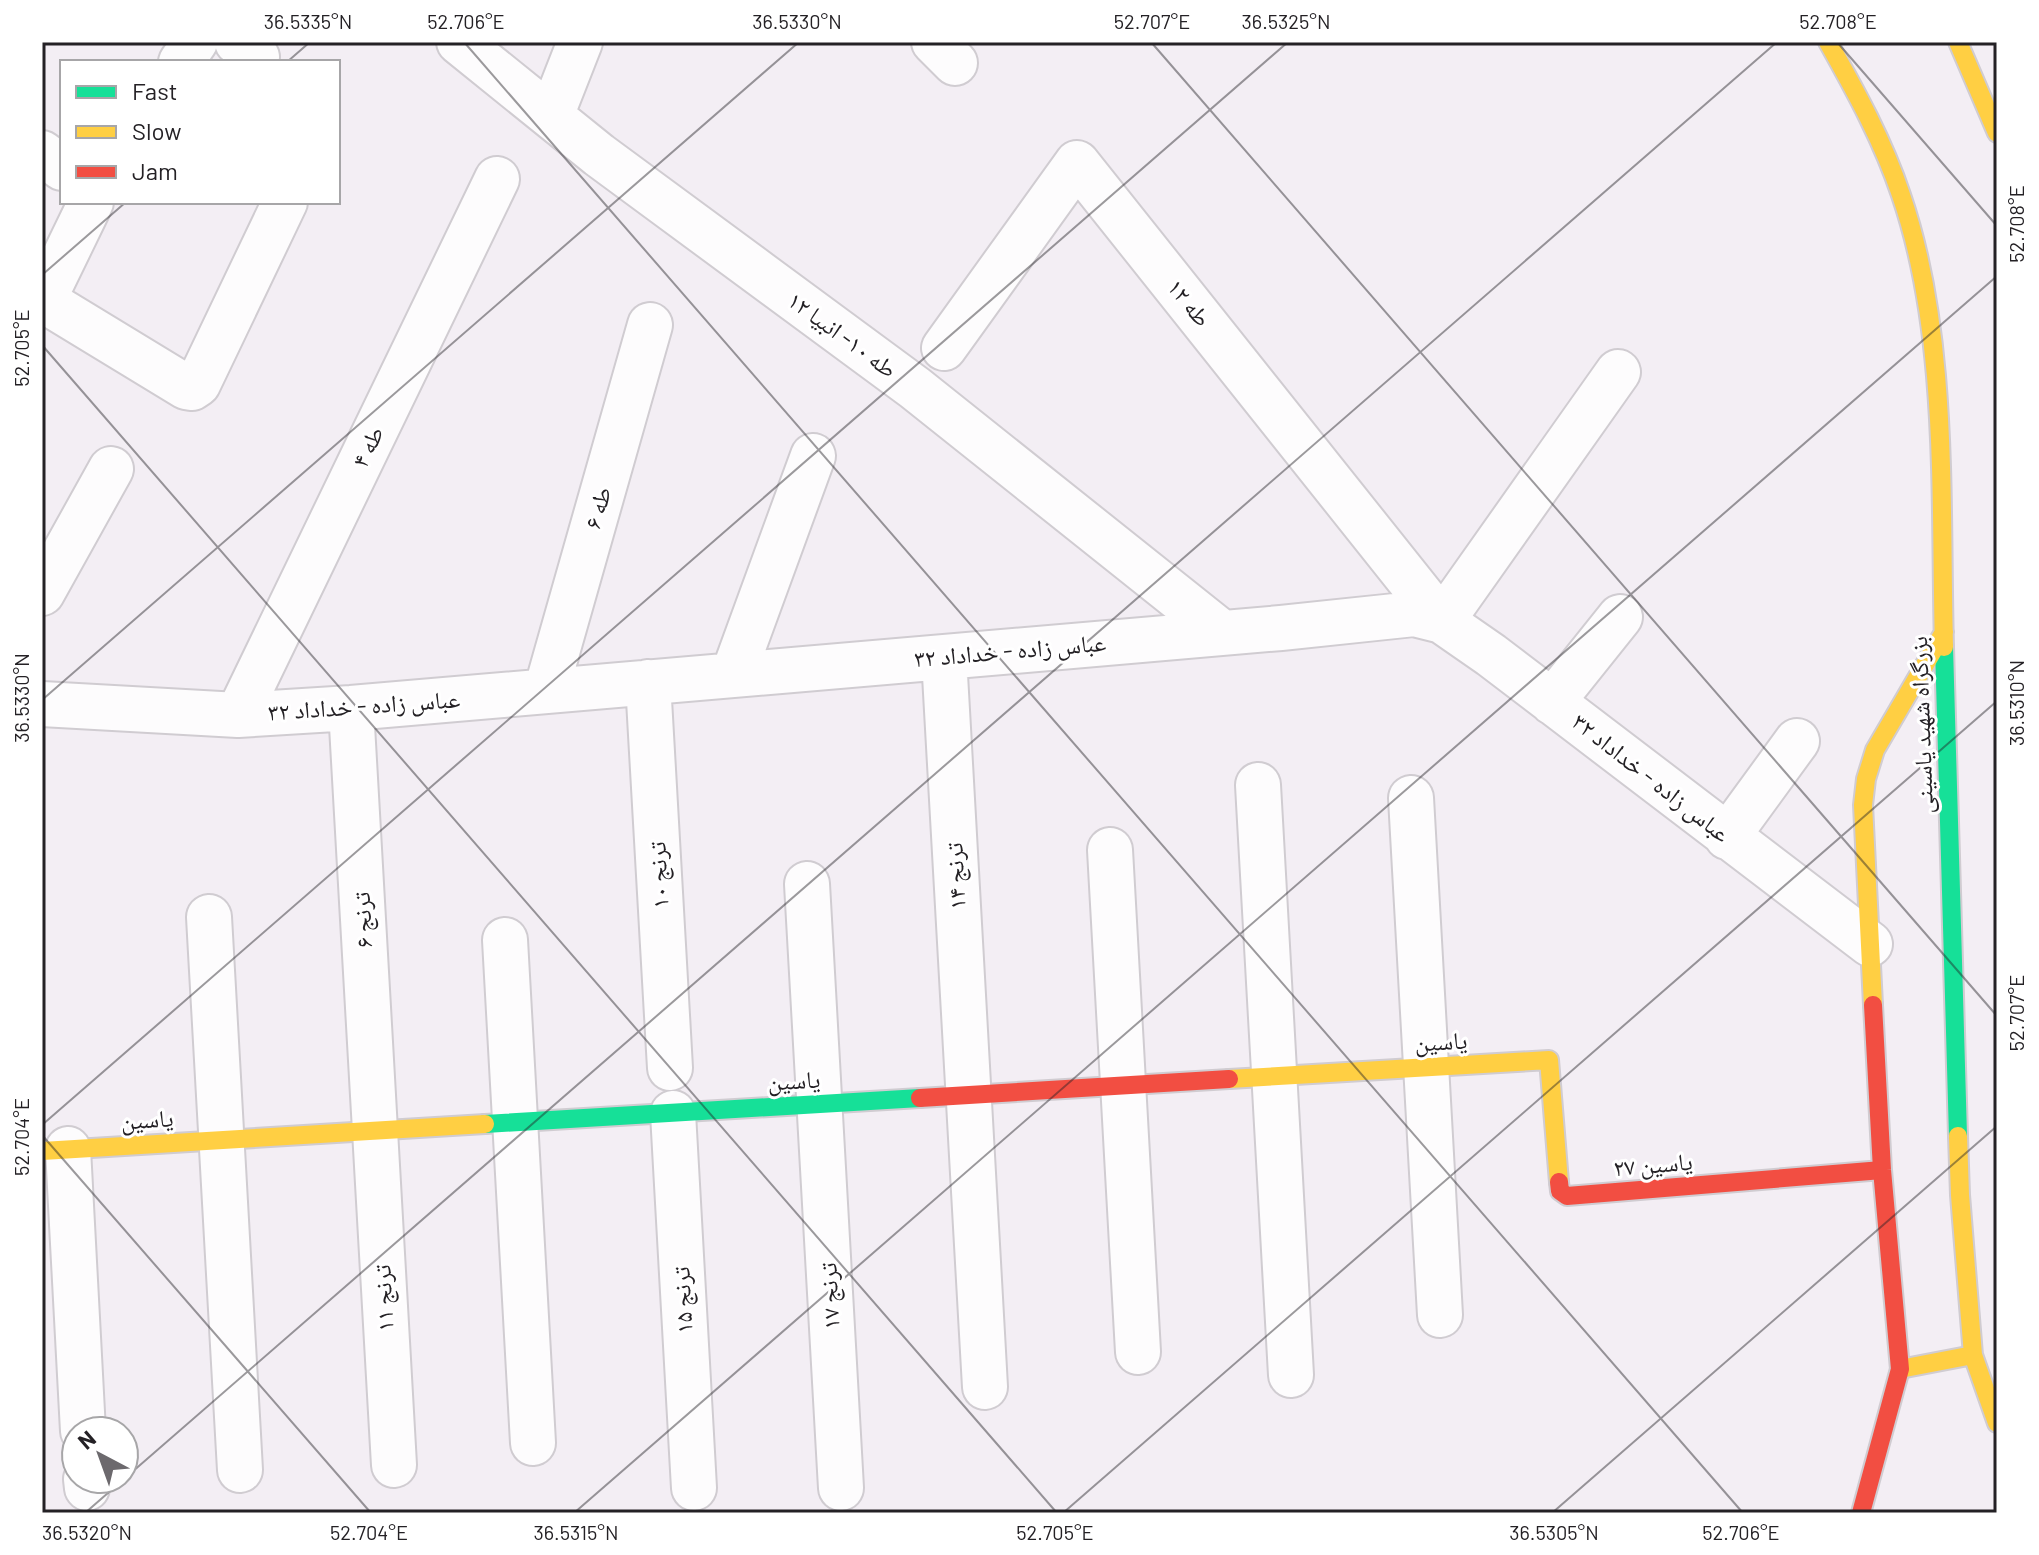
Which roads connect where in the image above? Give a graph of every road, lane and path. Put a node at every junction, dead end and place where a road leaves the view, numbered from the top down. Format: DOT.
graph roads {
  1 [pos="195,42"];
  2 [pos="459,42"];
  3 [pos="580,42"];
  4 [pos="1828,42"];
  5 [pos="1958,42"];
  6 [pos="182,60"];
  7 [pos="551,116"];
  8 [pos="1997,133"];
  9 [pos="42,153"];
  10 [pos="60,166"];
  11 [pos="497,179"];
  12 [pos="90,204"];
  13 [pos="284,204"];
  14 [pos="43,301"];
  15 [pos="650,325"];
  16 [pos="944,348"];
  17 [pos="1618,372"];
  18 [pos="813,456"];
  19 [pos="111,469"];
  20 [pos="42,593"];
  21 [pos="1620,617"];
  22 [pos="1442,621"];
  23 [pos="1221,632"];
  24 [pos="1944,632"];
  25 [pos="944,657"];
  26 [pos="733,675"];
  27 [pos="648,682"];
  28 [pos="546,691"];
  29 [pos="1552,702"];
  30 [pos="42,704"];
  31 [pos="351,708"];
  32 [pos="238,715"];
  33 [pos="1797,741"];
  34 [pos="1258,785"];
  35 [pos="1411,798"];
  36 [pos="1727,837"];
  37 [pos="1110,850"];
  38 [pos="807,884"];
  39 [pos="209,917"];
  40 [pos="505,940"];
  41 [pos="1870,944"];
  42 [pos="1549,1060"];
  43 [pos="1426,1067"];
  44 [pos="670,1068"];
  45 [pos="1274,1077"];
  46 [pos="1123,1086"];
  47 [pos="969,1095"];
  48 [pos="819,1104"];
  49 [pos="673,1113"];
  50 [pos="516,1122"];
  51 [pos="375,1131"];
  52 [pos="221,1140"];
  53 [pos="55,1150"];
  54 [pos="1882,1170"];
  55 [pos="1440,1315"];
  56 [pos="1138,1352"];
  57 [pos="1973,1355"];
  58 [pos="1900,1369"];
  59 [pos="1291,1375"];
  60 [pos="985,1387"];
  61 [pos="81,1415"];
  62 [pos="1997,1423"];
  63 [pos="533,1443"];
  64 [pos="394,1465"];
  65 [pos="240,1470"];
  66 [pos="694,1488"];
  67 [pos="841,1488"];
  68 [pos="1861,1513"];
  1 -- 6 [label="street"];
  2 -- 7 [label="street, طه ۱۰- انبیا ۱۲"];
  3 -- 7 [label="street"];
  4 -- 24 [label="main road, بزرگراه شهید یاسینی"];
  5 -- 8 [label="main road"];
  7 -- 23 [label="street, طه ۱۰- انبیا ۱۲"];
  9 -- 10 [label="street"];
  11 -- 32 [label="street, طه ۴"];
  12 -- 14 [label="street"];
  13 -- 14 [label="street"];
  15 -- 28 [label="street, طه ۶"];
  16 -- 22 [label="street, طه ۱۲"];
  17 -- 22 [label="street"];
  18 -- 26 [label="street"];
  19 -- 20 [label="street"];
  21 -- 29 [label="street"];
  22 -- 23 [label="street, عباس زاده - خداداد ۳۲"];
  22 -- 29 [label="street, عباس زاده - خداداد ۳۲"];
  23 -- 25 [label="street, عباس زاده - خداداد ۳۲"];
  24 -- 41 [label="main road"];
  24 -- 57 [label="main road, بزرگراه شهید یاسینی"];
  25 -- 26 [label="street, عباس زاده - خداداد ۳۲"];
  25 -- 47 [label="street, ترنج ۱۴"];
  26 -- 27 [label="street, عباس زاده - خداداد ۳۲"];
  27 -- 28 [label="street, عباس زاده - خداداد ۳۲"];
  27 -- 44 [label="street, ترنج ۱۰"];
  28 -- 31 [label="street, عباس زاده - خداداد ۳۲"];
  29 -- 36 [label="street, عباس زاده - خداداد ۳۲"];
  30 -- 32 [label="street, عباس زاده - خداداد ۳۲"];
  31 -- 32 [label="street, عباس زاده - خداداد ۳۲"];
  31 -- 51 [label="street, ترنج ۶"];
  33 -- 36 [label="street"];
  34 -- 45 [label="street"];
  35 -- 43 [label="street"];
  36 -- 41 [label="street, عباس زاده - خداداد ۳۲"];
  37 -- 46 [label="street"];
  38 -- 48 [label="street, ترنج ۱۷"];
  39 -- 52 [label="street"];
  40 -- 50 [label="street"];
  41 -- 54 [label="main road"];
  42 -- 43 [label="main road, یاسین"];
  42 -- 54 [label="main road, یاسین ۲۷"];
  43 -- 45 [label="main road, یاسین"];
  43 -- 55 [label="street"];
  45 -- 46 [label="main road, یاسین"];
  45 -- 59 [label="street"];
  46 -- 47 [label="main road, یاسین"];
  46 -- 56 [label="street"];
  47 -- 48 [label="main road, یاسین"];
  47 -- 60 [label="street, ترنج ۱۴"];
  48 -- 49 [label="main road, یاسین"];
  48 -- 67 [label="street, ترنج ۱۷"];
  49 -- 50 [label="main road, یاسین"];
  49 -- 66 [label="street, ترنج ۱۵"];
  50 -- 51 [label="main road, یاسین"];
  50 -- 63 [label="street"];
  51 -- 52 [label="main road, یاسین"];
  51 -- 64 [label="street, ترنج ۱۱"];
  52 -- 53 [label="main road, یاسین"];
  52 -- 65 [label="street"];
  53 -- 61 [label="street"];
  54 -- 58 [label="main road"];
  57 -- 58 [label="main road"];
  57 -- 62 [label="main road, بزرگراه شهید یاسینی"];
  58 -- 68 [label="main road"];
}
